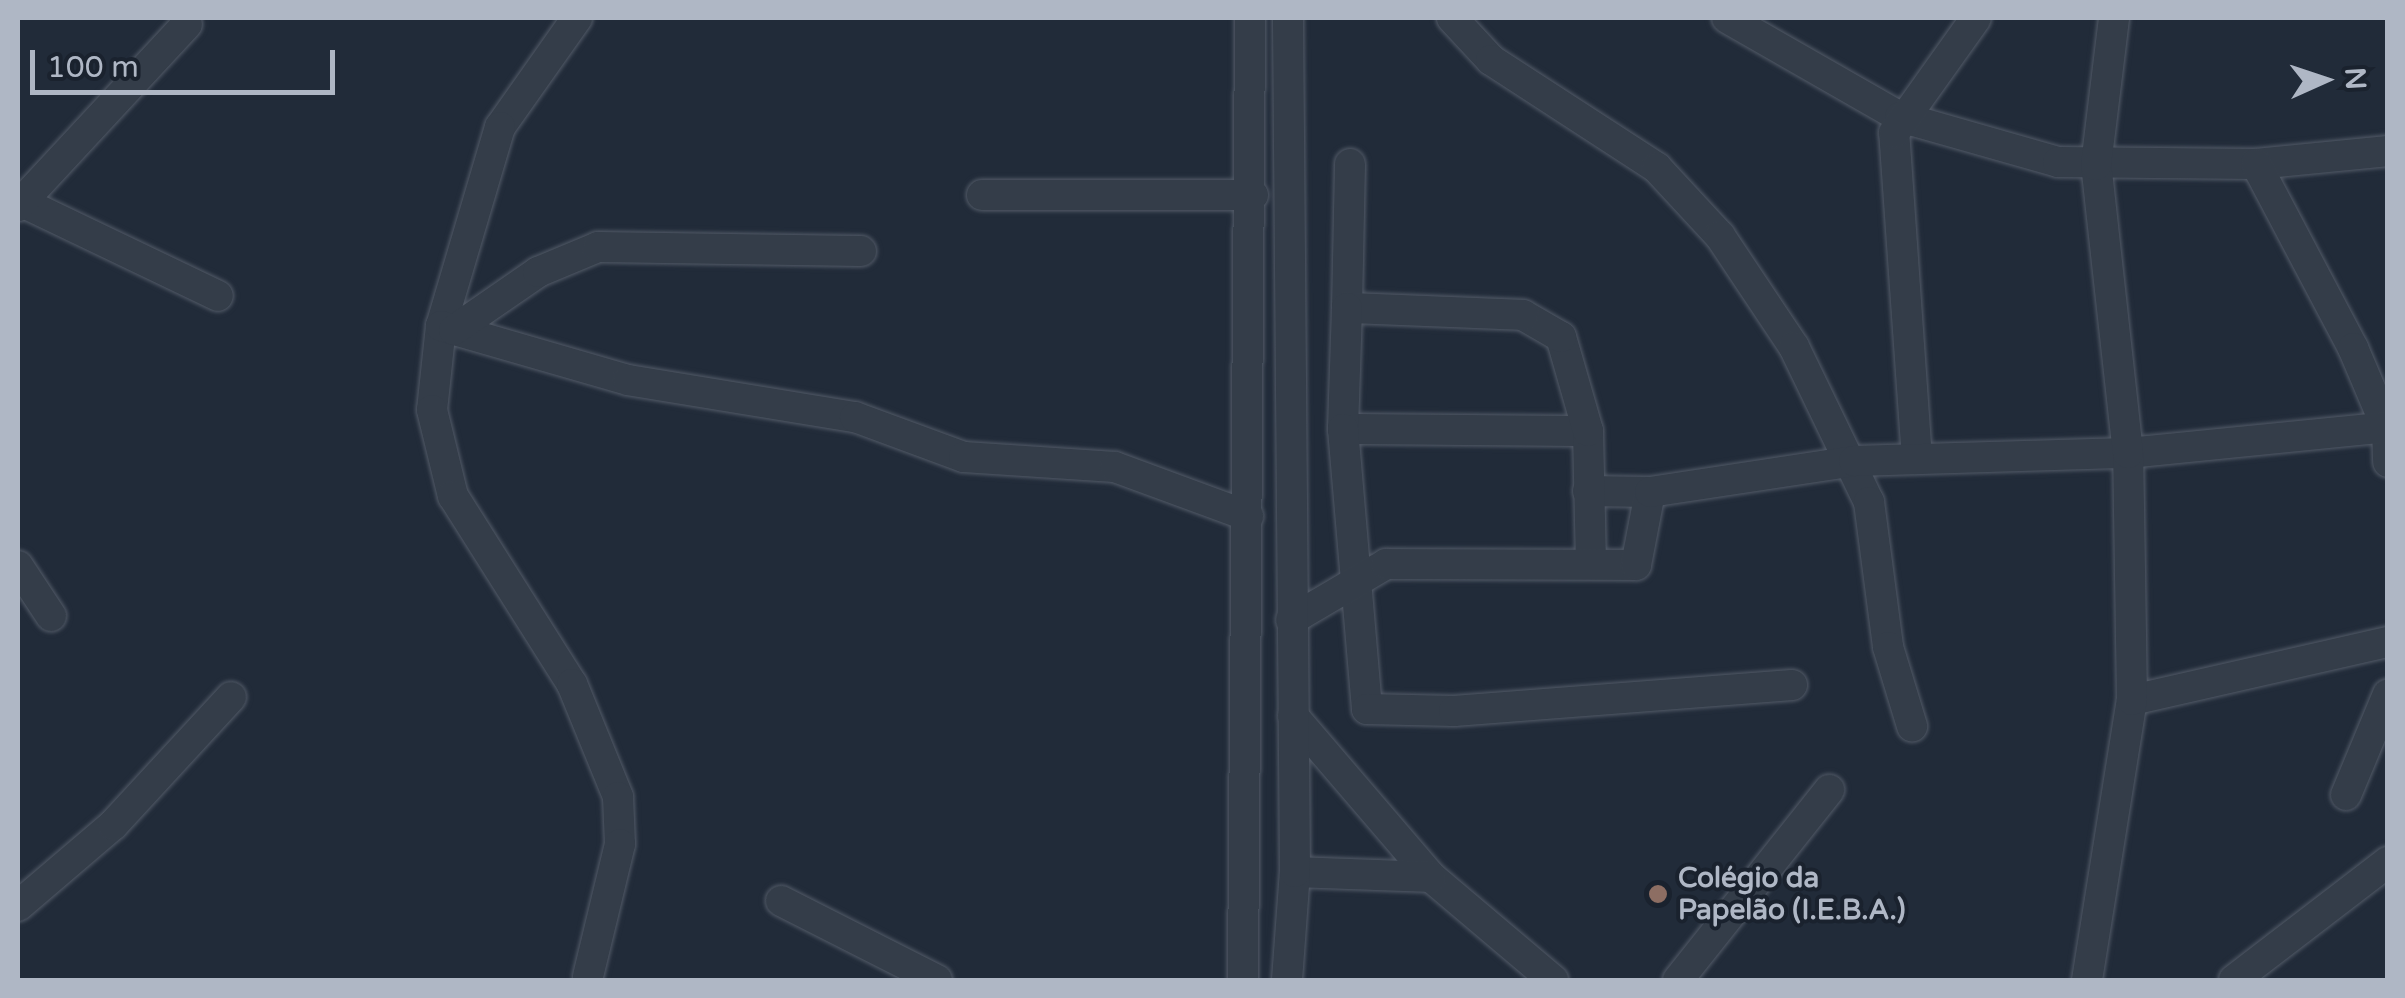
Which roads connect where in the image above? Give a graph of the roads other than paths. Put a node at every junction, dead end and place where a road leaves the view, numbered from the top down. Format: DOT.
graph roads {
  1 [pos="577,18"];
  2 [pos="1250,18"];
  3 [pos="1288,18"];
  4 [pos="1452,18"];
  5 [pos="1728,18"];
  6 [pos="1976,18"];
  7 [pos="2114,18"];
  8 [pos="187,24"];
  9 [pos="1900,117"];
  10 [pos="2388,151"];
  11 [pos="1350,164"];
  12 [pos="2256,164"];
  13 [pos="2096,165"];
  14 [pos="982,195"];
  15 [pos="1253,195"];
  16 [pos="20,204"];
  17 [pos="861,252"];
  18 [pos="218,296"];
  19 [pos="1347,308"];
  20 [pos="447,328"];
  21 [pos="2387,428"];
  22 [pos="1342,429"];
  23 [pos="1588,432"];
  24 [pos="2128,453"];
  25 [pos="1917,459"];
  26 [pos="1854,461"];
  27 [pos="2388,462"];
  28 [pos="1588,491"];
  29 [pos="1650,492"];
  30 [pos="1248,516"];
  31 [pos="1591,564"];
  32 [pos="18,566"];
  33 [pos="1362,575"];
  34 [pos="51,616"];
  35 [pos="1290,620"];
  36 [pos="2388,642"];
  37 [pos="1792,685"];
  38 [pos="2388,694"];
  39 [pos="231,696"];
  40 [pos="2132,700"];
  41 [pos="1292,716"];
  42 [pos="1912,726"];
  43 [pos="1829,790"];
  44 [pos="2346,795"];
  45 [pos="2388,862"];
  46 [pos="1295,872"];
  47 [pos="1431,877"];
  48 [pos="19,900"];
  49 [pos="782,902"];
  50 [pos="588,976"];
  51 [pos="937,980"];
  52 [pos="1243,980"];
  53 [pos="1287,980"];
  54 [pos="1554,980"];
  55 [pos="1678,980"];
  56 [pos="2087,980"];
  57 [pos="2234,980"];
  1 -- 20 [label="street"];
  2 -- 15 [label="street"];
  3 -- 35 [label="street"];
  4 -- 26 [label="street"];
  5 -- 9 [label="street"];
  6 -- 9 [label="street"];
  7 -- 13 [label="street"];
  8 -- 16 [label="street"];
  9 -- 13 [label="street"];
  9 -- 25 [label="street"];
  10 -- 12 [label="street"];
  11 -- 19 [label="street"];
  12 -- 13 [label="street"];
  12 -- 21 [label="street"];
  13 -- 24 [label="street"];
  14 -- 15 [label="street"];
  15 -- 30 [label="street"];
  16 -- 18 [label="street"];
  17 -- 20 [label="street"];
  19 -- 22 [label="street"];
  19 -- 23 [label="street"];
  20 -- 30 [label="street"];
  20 -- 50 [label="street"];
  21 -- 24 [label="street"];
  21 -- 27 [label="street"];
  22 -- 23 [label="street"];
  22 -- 33 [label="street"];
  23 -- 28 [label="street"];
  24 -- 25 [label="street"];
  24 -- 40 [label="street"];
  25 -- 26 [label="street"];
  26 -- 29 [label="street"];
  26 -- 42 [label="street"];
  28 -- 29 [label="street"];
  28 -- 31 [label="street"];
  29 -- 31 [label="street"];
  30 -- 52 [label="street"];
  31 -- 33 [label="street"];
  32 -- 34 [label="street"];
  33 -- 35 [label="street"];
  33 -- 37 [label="street"];
  35 -- 41 [label="street"];
  36 -- 40 [label="street"];
  38 -- 44 [label="street"];
  39 -- 48 [label="street"];
  40 -- 56 [label="street"];
  41 -- 46 [label="street"];
  41 -- 47 [label="street"];
  43 -- 55 [label="street"];
  45 -- 57 [label="street"];
  46 -- 47 [label="street"];
  46 -- 53 [label="street"];
  47 -- 54 [label="street"];
  49 -- 51 [label="street"];
}
